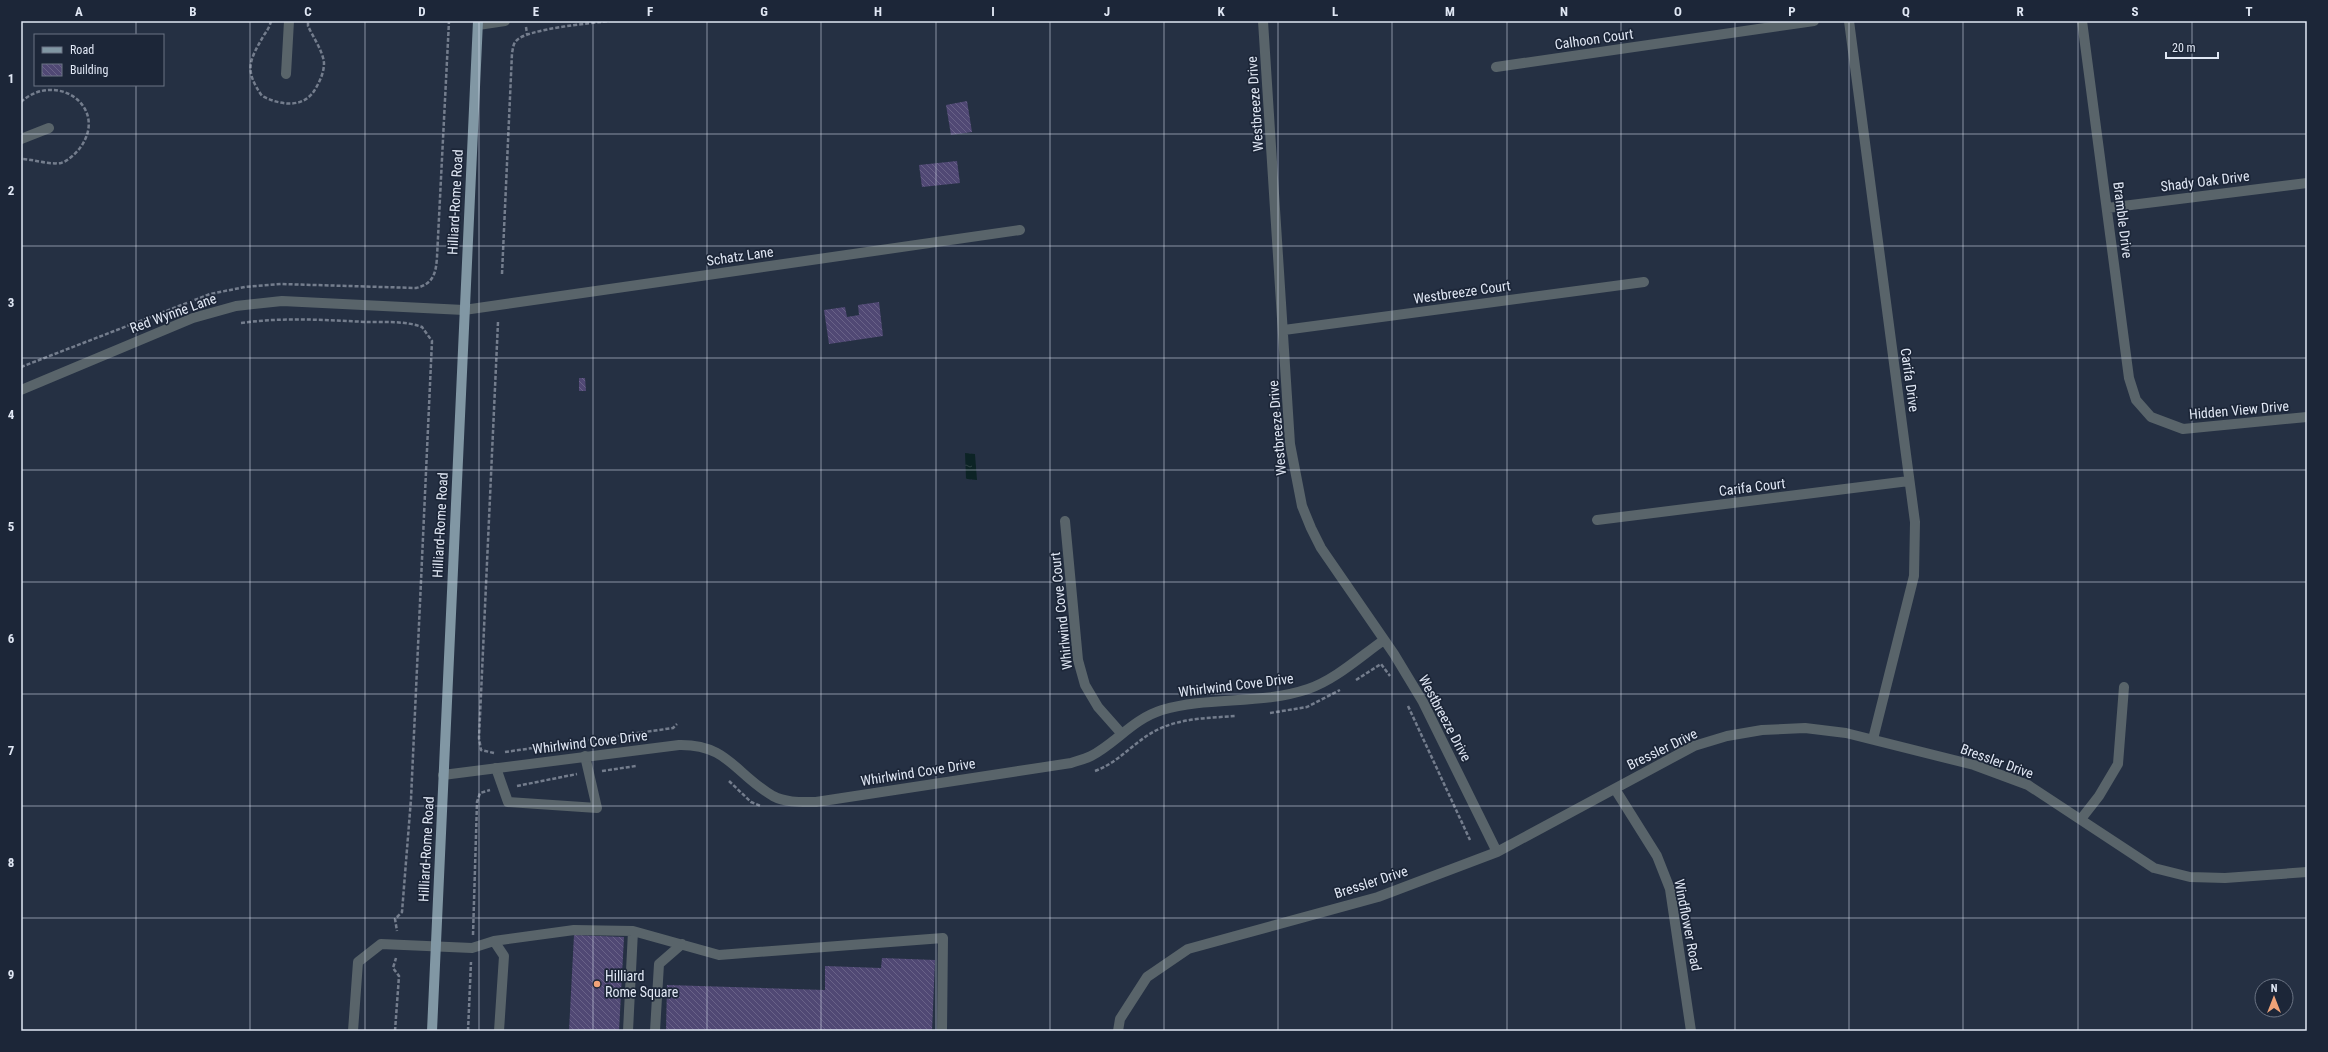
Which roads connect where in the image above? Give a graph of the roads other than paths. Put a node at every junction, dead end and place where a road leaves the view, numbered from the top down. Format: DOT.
graph roads {
  1 [pos="289,21"];
  2 [pos="505,21"];
  3 [pos="1263,21"];
  4 [pos="1814,21"];
  5 [pos="1849,21"];
  6 [pos="2082,21"];
  7 [pos="478,23"];
  8 [pos="1496,67"];
  9 [pos="286,74"];
  10 [pos="49,128"];
  11 [pos="21,139"];
  12 [pos="2307,183"];
  13 [pos="2107,208"];
  14 [pos="1020,230"];
  15 [pos="1644,282"];
  16 [pos="464,310"];
  17 [pos="1284,330"];
  18 [pos="21,390"];
  19 [pos="2151,417"];
  20 [pos="2307,417"];
  21 [pos="1909,481"];
  22 [pos="1597,520"];
  23 [pos="1065,521"];
  24 [pos="1384,640"];
  25 [pos="2124,687"];
  26 [pos="1121,733"];
  27 [pos="1873,739"];
  28 [pos="586,756"];
  29 [pos="496,768"];
  30 [pos="443,775"];
  31 [pos="1615,789"];
  32 [pos="2081,819"];
  33 [pos="1496,852"];
  34 [pos="2307,872"];
  35 [pos="633,931"];
  36 [pos="494,941"];
  37 [pos="682,944"];
  38 [pos="436,945"];
  39 [pos="353,1031"];
  40 [pos="432,1031"];
  41 [pos="499,1031"];
  42 [pos="628,1031"];
  43 [pos="655,1031"];
  44 [pos="942,1031"];
  45 [pos="1118,1031"];
  46 [pos="1691,1031"];
  1 -- 9 [label="street"];
  2 -- 7 [label="street"];
  3 -- 17 [label="street, Westbreeze Drive"];
  4 -- 8 [label="street, Calhoon Court"];
  5 -- 21 [label="street, Carifa Drive"];
  6 -- 13 [label="street, Bramble Drive"];
  7 -- 16 [label="main road, Hilliard-Rome Road"];
  10 -- 11 [label="street"];
  12 -- 13 [label="street, Shady Oak Drive"];
  13 -- 19 [label="street, Bramble Drive"];
  14 -- 16 [label="street, Schatz Lane"];
  15 -- 17 [label="street, Westbreeze Court"];
  16 -- 18 [label="street, Red Wynne Lane"];
  16 -- 30 [label="main road, Hilliard-Rome Road"];
  17 -- 24 [label="street, Westbreeze Drive"];
  19 -- 20 [label="street, Hidden View Drive"];
  21 -- 22 [label="street, Carifa Court"];
  21 -- 27 [label="street, Carifa Drive"];
  23 -- 26 [label="street, Whirlwind Cove Court"];
  24 -- 26 [label="street, Whirlwind Cove Drive"];
  24 -- 33 [label="street, Westbreeze Drive"];
  25 -- 32 [label="street"];
  26 -- 28 [label="street, Whirlwind Cove Drive"];
  27 -- 31 [label="street, Bressler Drive"];
  27 -- 32 [label="street, Bressler Drive"];
  28 -- 29 [label="street, Whirlwind Cove Drive"];
  28 -- 29 [label="street"];
  29 -- 30 [label="street, Whirlwind Cove Drive"];
  30 -- 38 [label="main road, Hilliard-Rome Road"];
  31 -- 33 [label="street, Bressler Drive"];
  31 -- 46 [label="street, Windflower Road"];
  32 -- 34 [label="street, Bressler Drive"];
  33 -- 45 [label="street, Bressler Drive"];
  35 -- 36 [label="street"];
  35 -- 37 [label="street"];
  35 -- 42 [label="street"];
  36 -- 38 [label="street"];
  36 -- 41 [label="street"];
  37 -- 43 [label="street"];
  37 -- 44 [label="street"];
  38 -- 39 [label="street"];
  38 -- 40 [label="main road, Hilliard-Rome Road"];
}
